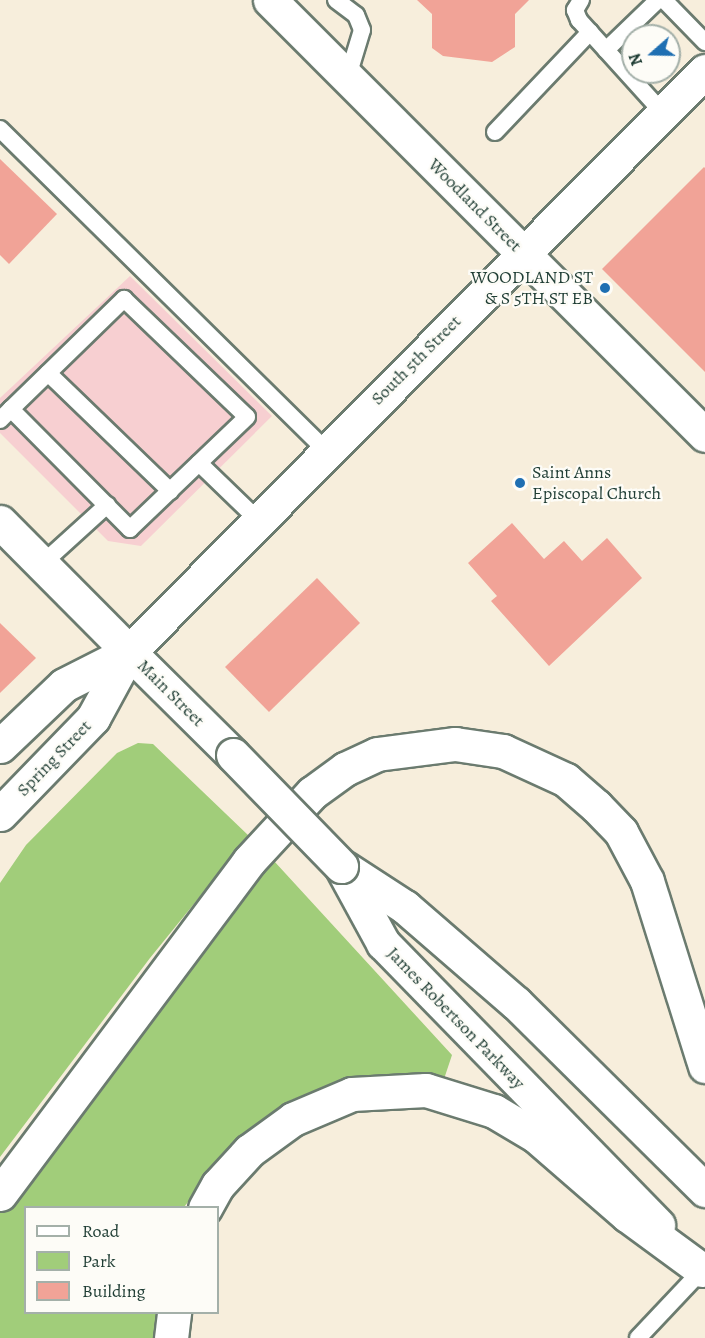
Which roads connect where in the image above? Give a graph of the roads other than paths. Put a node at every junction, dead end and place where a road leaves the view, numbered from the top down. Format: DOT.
graph roads {
  1 [pos="270,0"];
  2 [pos="336,0"];
  3 [pos="658,0"];
  4 [pos="664,0"];
  5 [pos="578,5"];
  6 [pos="590,32"];
  7 [pos="705,42"];
  8 [pos="606,50"];
  9 [pos="705,71"];
  10 [pos="348,76"];
  11 [pos="663,113"];
  12 [pos="0,129"];
  13 [pos="495,132"];
  14 [pos="523,253"];
  15 [pos="48,372"];
  16 [pos="6,414"];
  17 [pos="705,435"];
  18 [pos="327,451"];
  19 [pos="199,463"];
  20 [pos="170,491"];
  21 [pos="107,505"];
  22 [pos="258,520"];
  23 [pos="0,522"];
  24 [pos="42,564"];
  25 [pos="129,652"];
  26 [pos="0,746"];
  27 [pos="0,813"];
  28 [pos="341,866"];
  29 [pos="705,1066"];
  30 [pos="705,1190"];
  31 [pos="0,1194"];
  32 [pos="207,1206"];
  33 [pos="704,1271"];
  34 [pos="174,1314"];
  35 [pos="171,1338"];
  36 [pos="638,1338"];
  1 -- 10 [label="main road, Woodland Street"];
  2 -- 10 [label="lane"];
  3 -- 8 [label="lane"];
  4 -- 7 [label="lane"];
  5 -- 6 [label="lane"];
  6 -- 8 [label="lane"];
  6 -- 13 [label="lane"];
  8 -- 11 [label="lane"];
  9 -- 11 [label="main road, South 5th Street"];
  10 -- 14 [label="main road, Woodland Street"];
  11 -- 14 [label="main road, South 5th Street"];
  12 -- 18 [label="lane"];
  14 -- 17 [label="main road, Woodland Street"];
  14 -- 18 [label="main road, South 5th Street"];
  15 -- 16 [label="lane"];
  15 -- 19 [label="lane"];
  15 -- 20 [label="lane"];
  16 -- 21 [label="lane"];
  18 -- 22 [label="main road, South 5th Street"];
  19 -- 20 [label="lane"];
  19 -- 22 [label="lane"];
  20 -- 21 [label="lane"];
  21 -- 24 [label="lane"];
  22 -- 25 [label="main road, South 5th Street"];
  23 -- 24 [label="main road, Main Street"];
  24 -- 25 [label="main road, Main Street"];
  25 -- 26 [label="main road"];
  25 -- 27 [label="main road, Spring Street"];
  25 -- 28 [label="main road, Main Street, bridge"];
  28 -- 30 [label="main road"];
  28 -- 33 [label="main road, James Robertson Parkway"];
  29 -- 31 [label="main road"];
  32 -- 33 [label="main road"];
  33 -- 36 [label="lane"];
  34 -- 35 [label="main road"];
}
